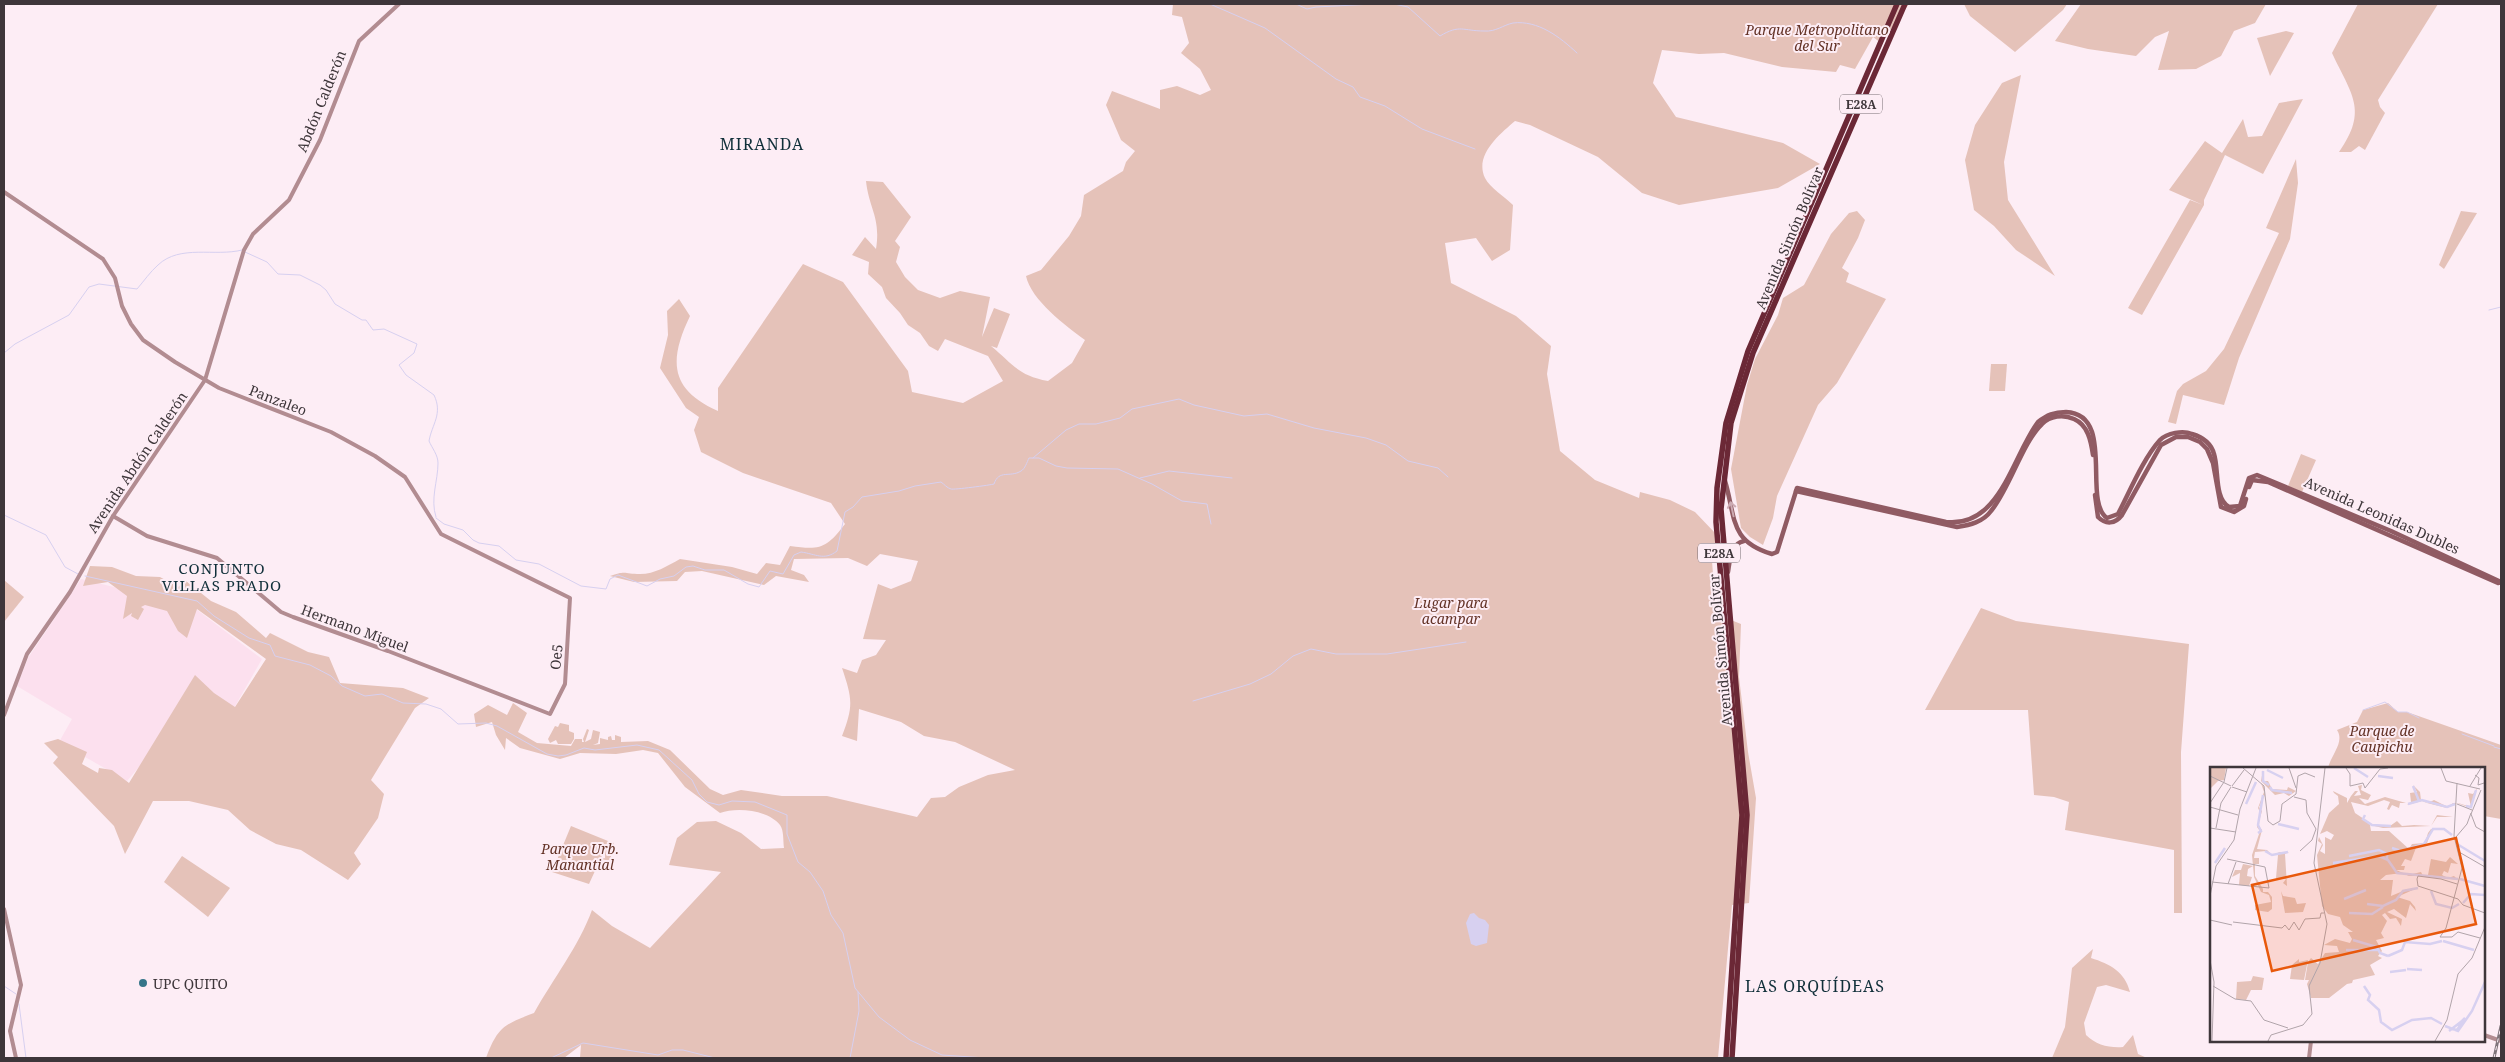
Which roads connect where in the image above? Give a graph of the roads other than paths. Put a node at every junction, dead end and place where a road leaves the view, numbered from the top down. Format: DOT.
graph roads {
  1 [pos="399,4"];
  2 [pos="1897,4"];
  3 [pos="1905,4"];
  4 [pos="4,192"];
  5 [pos="1820,192"];
  6 [pos="238,263"];
  7 [pos="205,380"];
  8 [pos="1723,475"];
  9 [pos="113,516"];
  10 [pos="1744,541"];
  11 [pos="1726,580"];
  12 [pos="2501,582"];
  13 [pos="571,599"];
  14 [pos="550,714"];
  15 [pos="4,716"];
  16 [pos="4,909"];
  17 [pos="1738,932"];
  18 [pos="2485,1035"];
  19 [pos="2501,1041"];
  20 [pos="2311,1042"];
  21 [pos="16,1058"];
  22 [pos="1726,1058"];
  23 [pos="1732,1058"];
  24 [pos="2309,1058"];
  1 -- 6 [label="street, Abdón Calderón"];
  2 -- 5 [label="highway, Avenida Simón Bolívar / E28A"];
  3 -- 5 [label="highway, Avenida Simón Bolívar / E28A"];
  4 -- 7 [label="street, Panzaleo"];
  5 -- 8 [label="highway, Avenida Simón Bolívar / E28A"];
  5 -- 17 [label="highway, Avenida Simón Bolívar / E28A"];
  6 -- 7 [label="street, Avenida Abdón Calderón"];
  7 -- 9 [label="street, Avenida Abdón Calderón"];
  7 -- 13 [label="street, Panzaleo"];
  10 -- 8 [label="main road, one-way"];
  8 -- 11 [label="highway, Avenida Simón Bolívar / E28A"];
  9 -- 14 [label="street, Hermano Miguel"];
  9 -- 15 [label="street, Avenida Abdón Calderón"];
  10 -- 11 [label="main road"];
  10 -- 12 [label="main road, Avenida Leonidas Dubles"];
  11 -- 17 [label="highway, Avenida Simón Bolívar / E28A"];
  13 -- 14 [label="street, Oe5"];
  16 -- 21 [label="street"];
  17 -- 22 [label="highway, Avenida Simón Bolívar / E28A"];
  17 -- 23 [label="highway, Avenida Simón Bolívar / E28A"];
  18 -- 19 [label="street"];
  20 -- 24 [label="street"];
}
